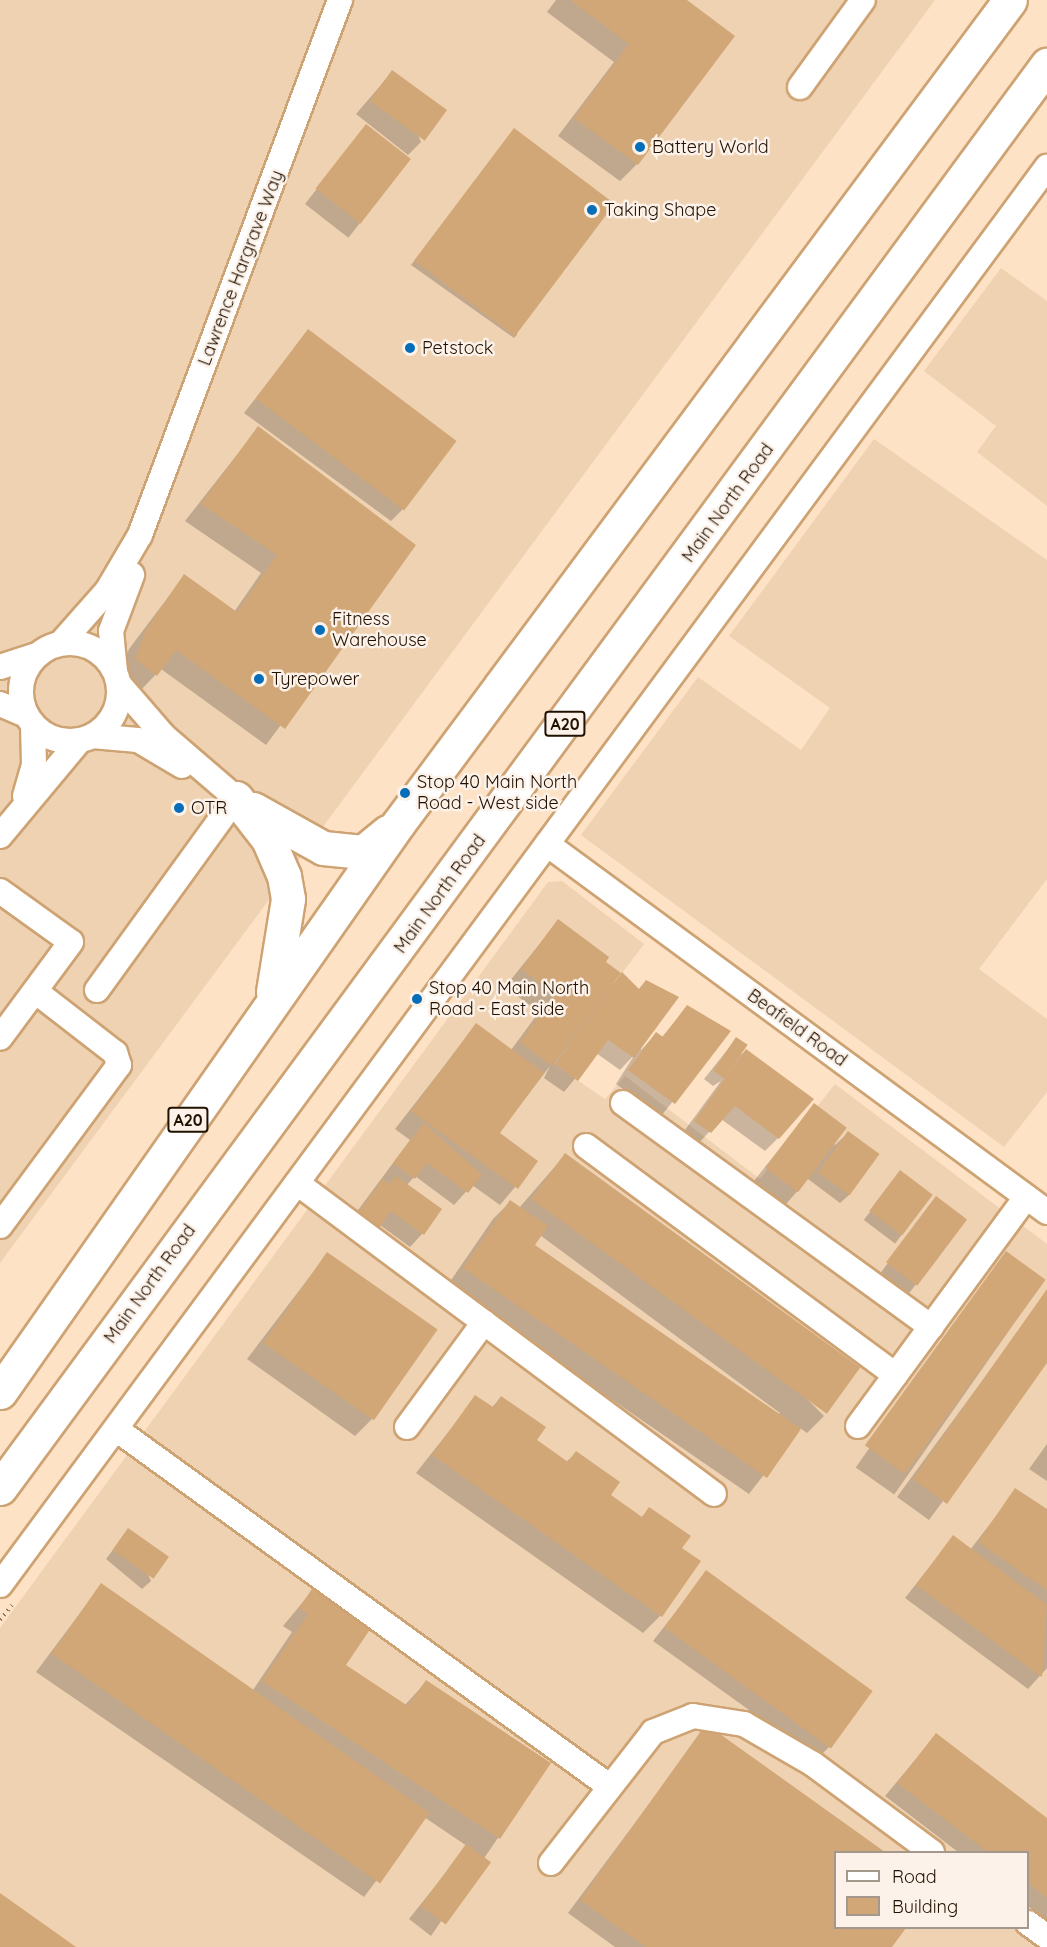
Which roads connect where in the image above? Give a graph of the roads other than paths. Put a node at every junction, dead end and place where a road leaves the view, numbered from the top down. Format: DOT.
graph roads {
  1 [pos="340,0"];
  2 [pos="863,0"];
  3 [pos="1010,0"];
  4 [pos="1047,65"];
  5 [pos="800,87"];
  6 [pos="1047,167"];
  7 [pos="140,535"];
  8 [pos="60,643"];
  9 [pos="36,655"];
  10 [pos="0,667"];
  11 [pos="117,678"];
  12 [pos="0,704"];
  13 [pos="29,720"];
  14 [pos="86,738"];
  15 [pos="231,794"];
  16 [pos="21,813"];
  17 [pos="398,824"];
  18 [pos="0,836"];
  19 [pos="547,844"];
  20 [pos="0,891"];
  21 [pos="97,990"];
  22 [pos="35,991"];
  23 [pos="271,1003"];
  24 [pos="0,1038"];
  25 [pos="623,1103"];
  26 [pos="586,1146"];
  27 [pos="297,1183"];
  28 [pos="1026,1197"];
  29 [pos="1047,1212"];
  30 [pos="0,1226"];
  31 [pos="484,1322"];
  32 [pos="931,1327"];
  33 [pos="895,1375"];
  34 [pos="0,1392"];
  35 [pos="858,1426"];
  36 [pos="407,1427"];
  37 [pos="116,1429"];
  38 [pos="0,1488"];
  39 [pos="714,1494"];
  40 [pos="0,1585"];
  41 [pos="609,1786"];
  42 [pos="932,1851"];
  43 [pos="551,1863"];
  44 [pos="1029,1924"];
  45 [pos="1047,1937"];
  1 -- 7 [label="street, Lawrence Hargrave Way"];
  2 -- 5 [label="street"];
  3 -- 17 [label="highway, A20"];
  4 -- 38 [label="highway, Main North Road / A20"];
  6 -- 19 [label="street"];
  7 -- 8 [label="street, Lawrence Hargrave Way"];
  7 -- 11 [label="street, Lawrence Hargrave Way"];
  8 -- 9 [label="street"];
  8 -- 11 [label="street"];
  9 -- 10 [label="street"];
  9 -- 13 [label="street"];
  11 -- 14 [label="street"];
  11 -- 15 [label="street"];
  12 -- 13 [label="street"];
  13 -- 14 [label="street"];
  13 -- 16 [label="street"];
  14 -- 15 [label="street"];
  14 -- 16 [label="street"];
  15 -- 17 [label="highway"];
  15 -- 21 [label="street"];
  15 -- 23 [label="highway"];
  16 -- 18 [label="street"];
  17 -- 23 [label="highway, A20"];
  19 -- 27 [label="street"];
  19 -- 28 [label="street, Beafield Road"];
  20 -- 22 [label="street"];
  22 -- 24 [label="street"];
  22 -- 30 [label="street"];
  23 -- 34 [label="highway, A20"];
  25 -- 32 [label="street"];
  26 -- 33 [label="street"];
  27 -- 31 [label="street"];
  27 -- 37 [label="street"];
  28 -- 29 [label="street, Beafield Road"];
  28 -- 32 [label="street"];
  31 -- 36 [label="street"];
  31 -- 39 [label="street"];
  32 -- 33 [label="street"];
  33 -- 35 [label="street"];
  37 -- 40 [label="street"];
  37 -- 41 [label="street"];
  41 -- 42 [label="street"];
  41 -- 43 [label="street"];
  44 -- 45 [label="street"];
}
